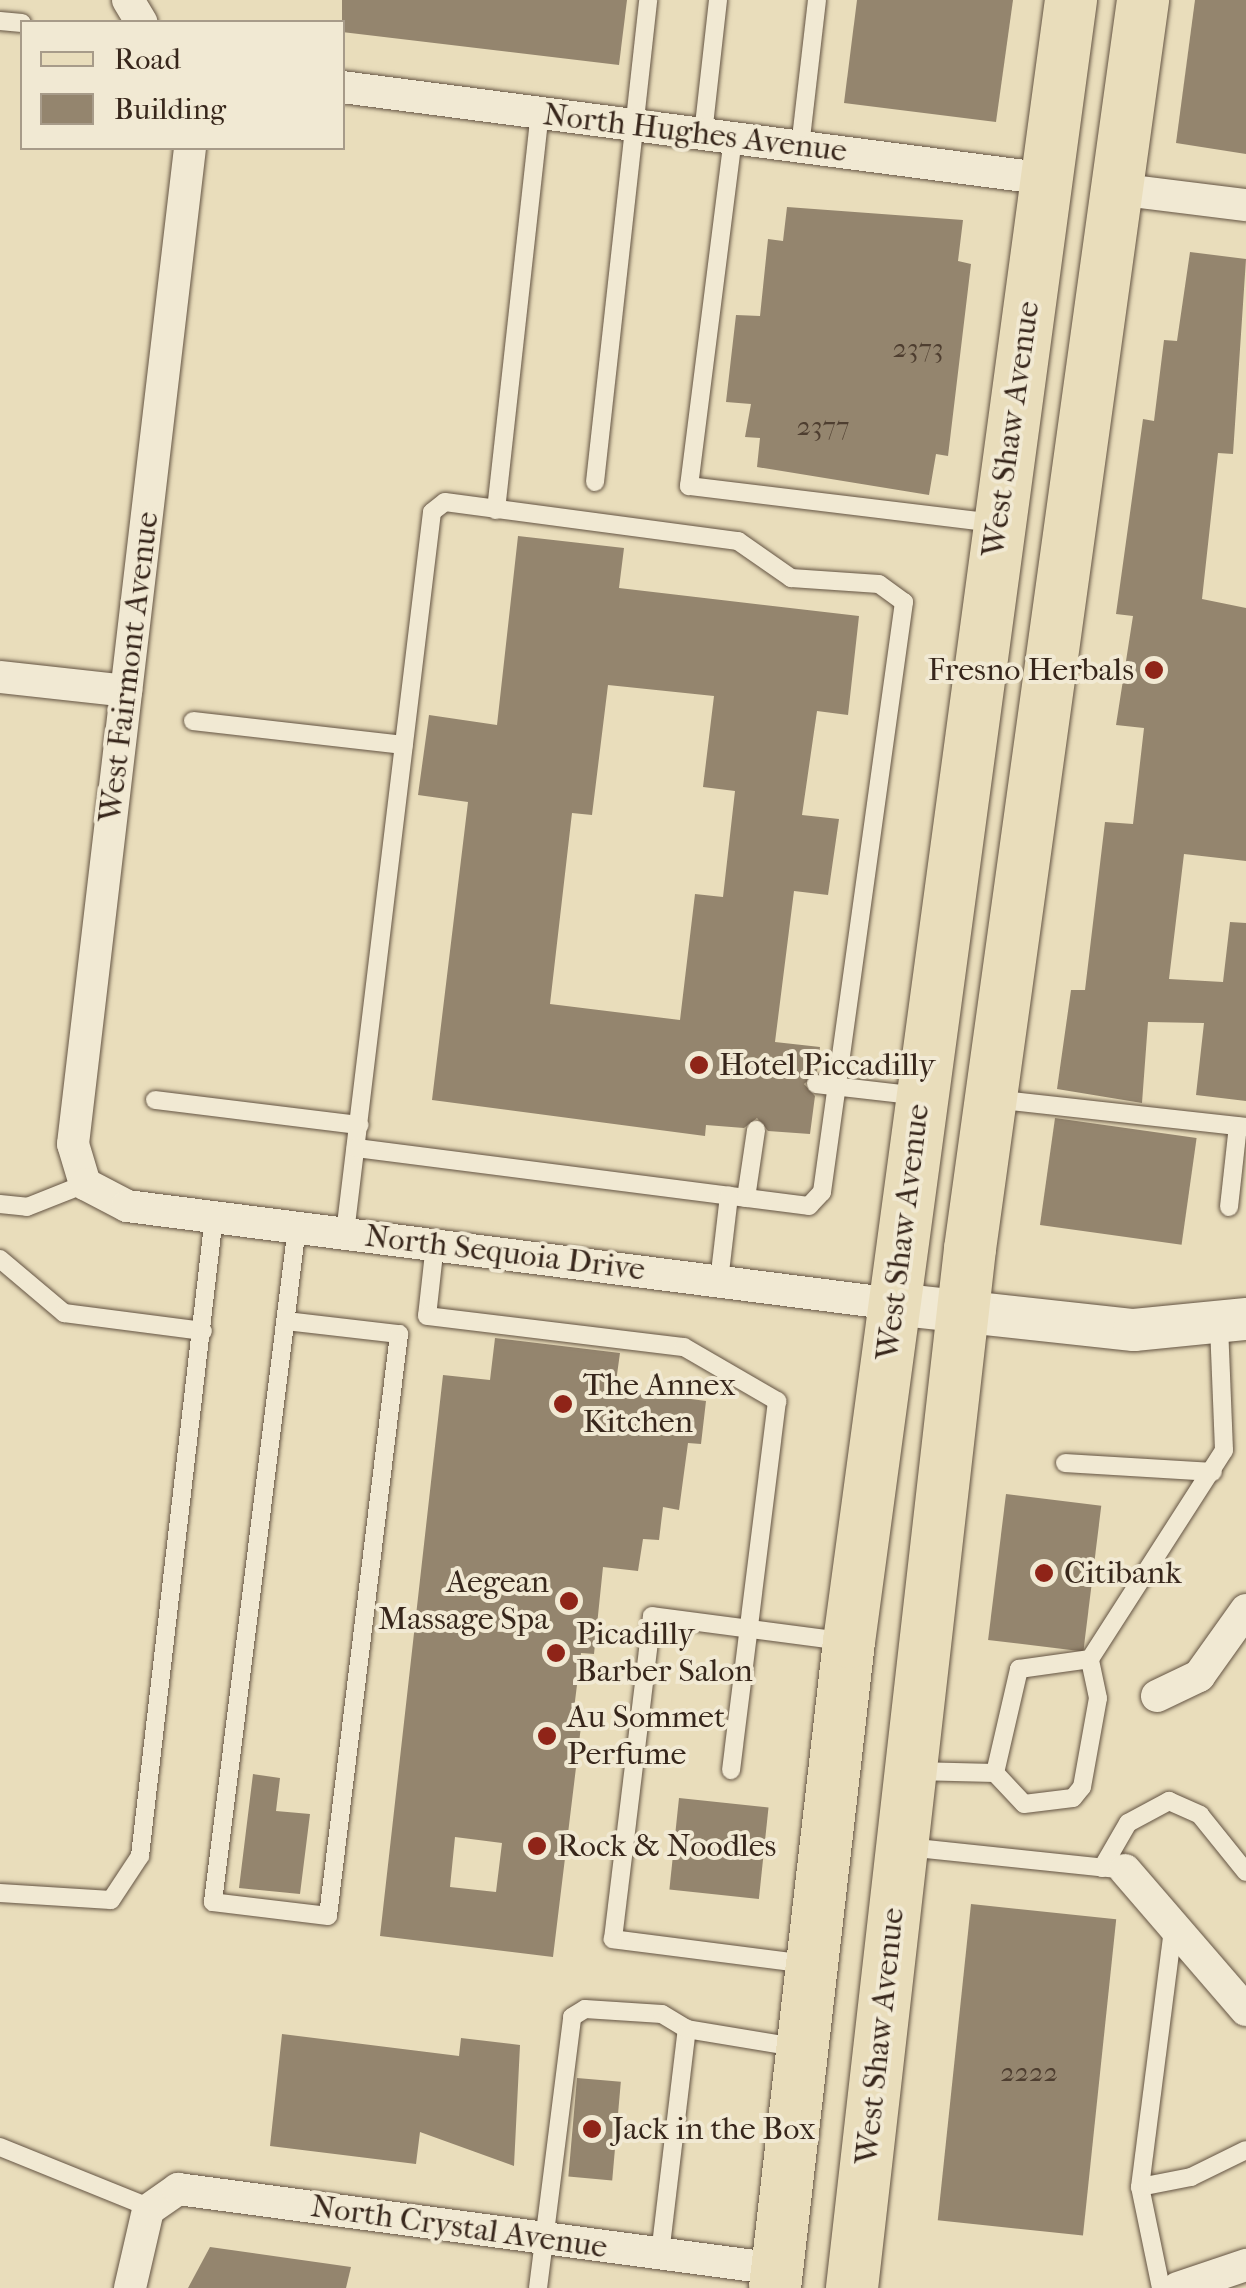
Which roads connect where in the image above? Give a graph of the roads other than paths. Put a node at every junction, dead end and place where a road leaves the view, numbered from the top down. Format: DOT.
graph roads {
  1 [pos="648,0"];
  2 [pos="718,0"];
  3 [pos="817,0"];
  4 [pos="1071,0"];
  5 [pos="1102,0"];
  6 [pos="1142,0"];
  7 [pos="345,88"];
  8 [pos="540,113"];
  9 [pos="634,125"];
  10 [pos="718,136"];
  11 [pos="800,147"];
  12 [pos="190,150"];
  13 [pos="1047,179"];
  14 [pos="1117,190"];
  15 [pos="1246,205"];
  16 [pos="595,482"];
  17 [pos="496,510"];
  18 [pos="997,523"];
  19 [pos="1054,662"];
  20 [pos="0,677"];
  21 [pos="126,691"];
  22 [pos="193,721"];
  23 [pos="404,744"];
  24 [pos="816,1084"];
  25 [pos="836,1086"];
  26 [pos="920,1096"];
  27 [pos="990,1098"];
  28 [pos="155,1100"];
  29 [pos="359,1125"];
  30 [pos="1242,1126"];
  31 [pos="756,1130"];
  32 [pos="356,1148"];
  33 [pos="84,1184"];
  34 [pos="738,1197"];
  35 [pos="0,1204"];
  36 [pos="1228,1206"];
  37 [pos="214,1216"];
  38 [pos="297,1227"];
  39 [pos="344,1233"];
  40 [pos="435,1244"];
  41 [pos="0,1258"];
  42 [pos="719,1281"];
  43 [pos="929,1308"];
  44 [pos="427,1316"];
  45 [pos="286,1320"];
  46 [pos="1233,1322"];
  47 [pos="202,1331"];
  48 [pos="399,1334"];
  49 [pos="1065,1463"];
  50 [pos="1214,1472"];
  51 [pos="1246,1610"];
  52 [pos="748,1628"];
  53 [pos="849,1642"];
  54 [pos="1090,1659"];
  55 [pos="1157,1696"];
  56 [pos="732,1770"];
  57 [pos="908,1771"];
  58 [pos="994,1773"];
  59 [pos="900,1846"];
  60 [pos="1114,1869"];
  61 [pos="1246,1872"];
  62 [pos="0,1894"];
  63 [pos="1174,1926"];
  64 [pos="814,1964"];
  65 [pos="1246,2010"];
  66 [pos="687,2029"];
  67 [pos="806,2049"];
  68 [pos="0,2148"];
  69 [pos="1246,2150"];
  70 [pos="1140,2187"];
  71 [pos="149,2209"];
  72 [pos="544,2238"];
  73 [pos="660,2254"];
  74 [pos="1246,2265"];
  75 [pos="821,2285"];
  76 [pos="130,2288"];
  77 [pos="538,2288"];
  78 [pos="1161,2288"];
  79 [pos="1178,2288"];
  1 -- 9 [label="lane"];
  2 -- 10 [label="lane"];
  3 -- 11 [label="lane"];
  4 -- 13 [label="main road, West Shaw Avenue"];
  5 -- 14 [label="main road"];
  6 -- 14 [label="main road, West Shaw Avenue"];
  7 -- 8 [label="street, North Hughes Avenue"];
  8 -- 9 [label="street, North Hughes Avenue"];
  8 -- 17 [label="lane"];
  9 -- 10 [label="street, North Hughes Avenue"];
  9 -- 16 [label="lane"];
  10 -- 11 [label="street, North Hughes Avenue"];
  10 -- 18 [label="lane"];
  11 -- 13 [label="street, North Hughes Avenue"];
  12 -- 21 [label="street, West Fairmont Avenue"];
  13 -- 18 [label="main road, West Shaw Avenue"];
  13 -- 19 [label="main road"];
  14 -- 15 [label="street"];
  14 -- 19 [label="main road, West Shaw Avenue"];
  17 -- 23 [label="lane"];
  17 -- 25 [label="lane"];
  18 -- 26 [label="main road, West Shaw Avenue"];
  19 -- 27 [label="main road, West Shaw Avenue"];
  20 -- 21 [label="street"];
  21 -- 33 [label="street, West Fairmont Avenue"];
  22 -- 23 [label="lane"];
  23 -- 29 [label="lane"];
  24 -- 25 [label="lane"];
  25 -- 26 [label="lane"];
  25 -- 34 [label="lane"];
  26 -- 43 [label="main road, West Shaw Avenue"];
  27 -- 30 [label="lane"];
  27 -- 43 [label="main road, West Shaw Avenue"];
  28 -- 29 [label="lane"];
  29 -- 32 [label="lane"];
  30 -- 36 [label="lane"];
  31 -- 34 [label="lane"];
  32 -- 34 [label="lane"];
  32 -- 39 [label="lane"];
  33 -- 35 [label="lane"];
  33 -- 37 [label="street, North Sequoia Drive"];
  34 -- 42 [label="lane"];
  37 -- 38 [label="street, North Sequoia Drive"];
  37 -- 47 [label="lane"];
  38 -- 39 [label="street, North Sequoia Drive"];
  38 -- 45 [label="lane"];
  39 -- 40 [label="street, North Sequoia Drive"];
  40 -- 42 [label="street, North Sequoia Drive"];
  40 -- 44 [label="lane"];
  41 -- 47 [label="lane"];
  42 -- 43 [label="street, North Sequoia Drive"];
  43 -- 46 [label="street"];
  43 -- 53 [label="main road, West Shaw Avenue"];
  43 -- 57 [label="main road, West Shaw Avenue"];
  44 -- 48 [label="lane"];
  44 -- 52 [label="lane"];
  45 -- 48 [label="lane"];
  45 -- 48 [label="lane"];
  46 -- 50 [label="lane"];
  47 -- 62 [label="lane"];
  49 -- 50 [label="lane"];
  50 -- 54 [label="lane"];
  51 -- 55 [label="street"];
  52 -- 53 [label="lane"];
  52 -- 56 [label="lane"];
  52 -- 64 [label="lane"];
  53 -- 64 [label="main road, West Shaw Avenue"];
  54 -- 58 [label="lane"];
  54 -- 58 [label="lane"];
  57 -- 58 [label="lane"];
  57 -- 59 [label="main road, West Shaw Avenue"];
  59 -- 60 [label="lane"];
  59 -- 75 [label="main road, West Shaw Avenue"];
  60 -- 61 [label="lane"];
  60 -- 63 [label="street"];
  63 -- 65 [label="street"];
  63 -- 70 [label="lane"];
  64 -- 67 [label="main road, West Shaw Avenue"];
  66 -- 67 [label="lane"];
  66 -- 72 [label="lane"];
  66 -- 73 [label="lane"];
  67 -- 75 [label="main road, West Shaw Avenue"];
  67 -- 75 [label="main road"];
  68 -- 71 [label="lane"];
  69 -- 70 [label="lane"];
  70 -- 78 [label="lane"];
  71 -- 72 [label="street, North Crystal Avenue"];
  71 -- 76 [label="street"];
  72 -- 73 [label="street, North Crystal Avenue"];
  72 -- 77 [label="lane"];
  73 -- 75 [label="street, North Crystal Avenue"];
  74 -- 79 [label="street"];
}
